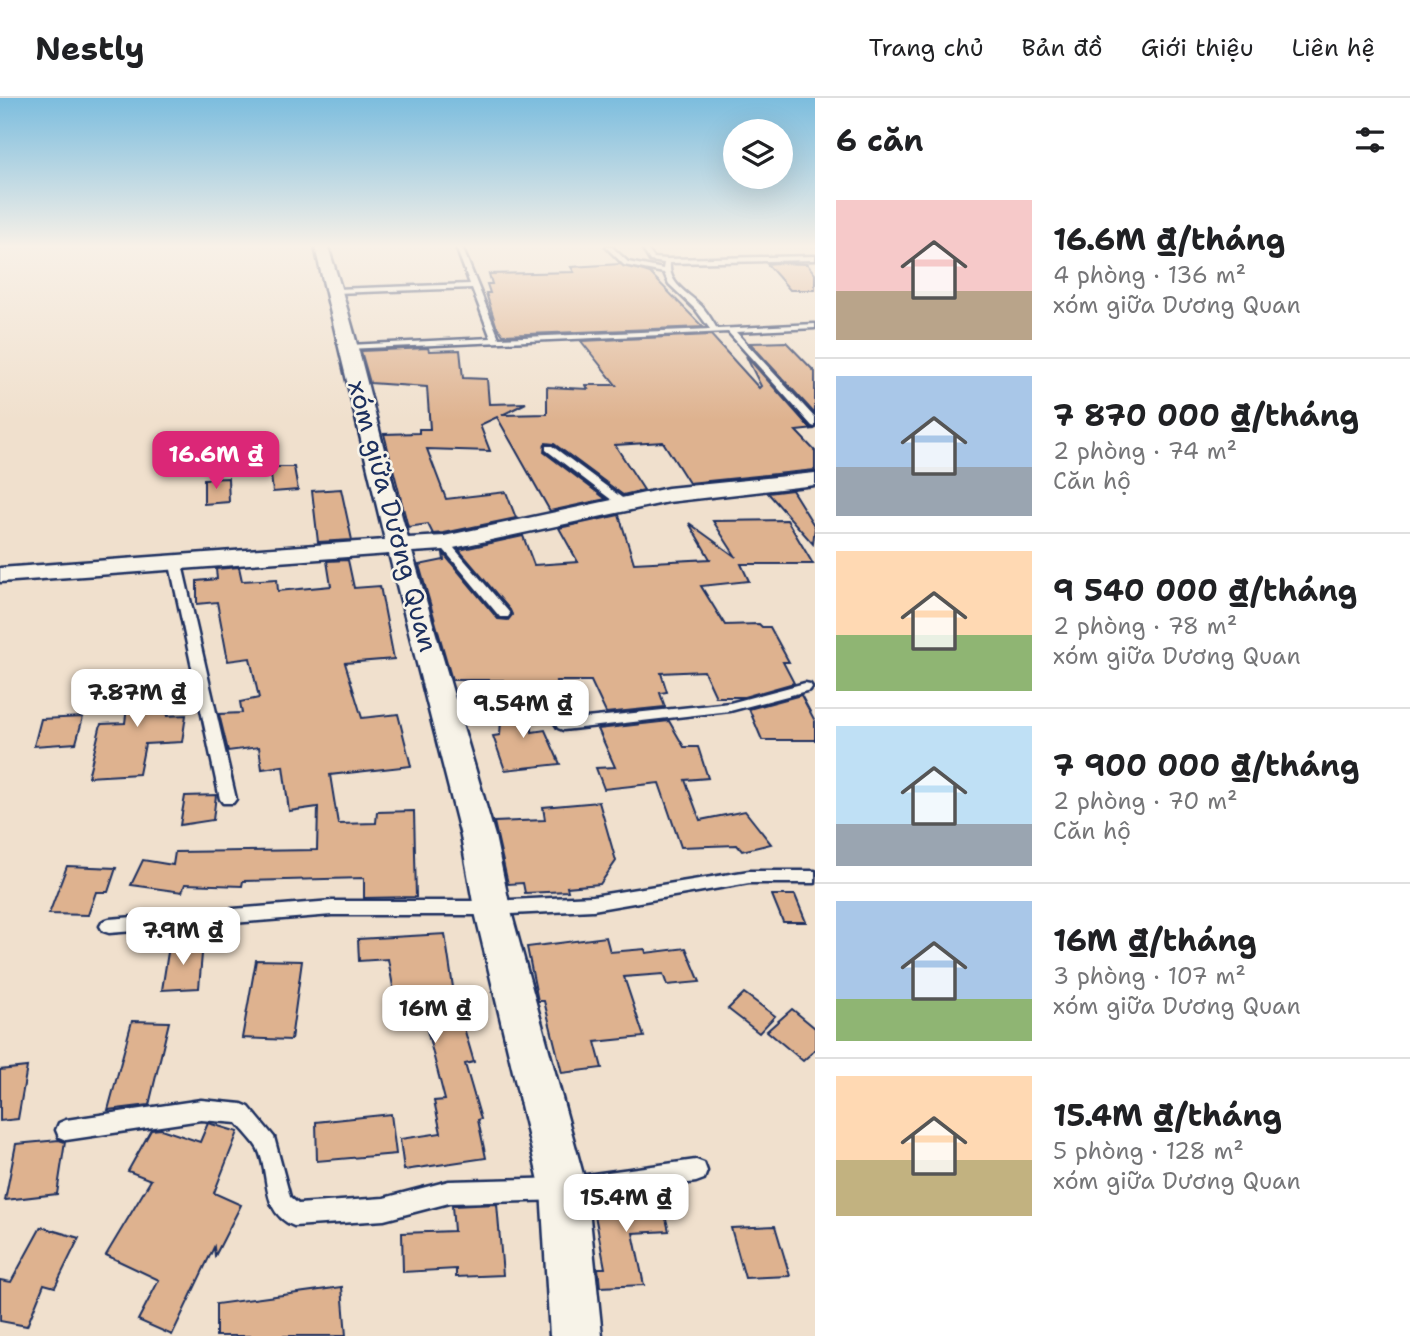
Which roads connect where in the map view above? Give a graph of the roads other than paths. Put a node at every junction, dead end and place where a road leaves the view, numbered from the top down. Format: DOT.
graph roads {
  1 [pos="338,305"];
  2 [pos="482,305"];
  3 [pos="695,305"];
  4 [pos="815,327"];
  5 [pos="730,330"];
  6 [pos="715,331"];
  7 [pos="496,341"];
  8 [pos="349,347"];
  9 [pos="815,424"];
  10 [pos="549,448"];
  11 [pos="815,479"];
  12 [pos="625,505"];
  13 [pos="444,543"];
  14 [pos="399,548"];
  15 [pos="175,560"];
  16 [pos="0,575"];
  17 [pos="504,614"];
  18 [pos="805,687"];
  19 [pos="444,705"];
  20 [pos="228,799"];
  21 [pos="815,877"];
  22 [pos="492,908"];
  23 [pos="109,926"];
  24 [pos="66,1129"];
  25 [pos="696,1171"];
  26 [pos="564,1189"];
  27 [pos="576,1336"];
  1 -- 8 [label="street, xóm giữa Dương Quan"];
  2 -- 7 [label="lane"];
  3 -- 6 [label="lane"];
  4 -- 5 [label="lane"];
  5 -- 6 [label="lane"];
  5 -- 9 [label="lane"];
  6 -- 7 [label="lane"];
  7 -- 8 [label="lane"];
  8 -- 14 [label="street, xóm giữa Dương Quan"];
  10 -- 12 [label="lane"];
  11 -- 12 [label="street"];
  12 -- 13 [label="street"];
  13 -- 14 [label="street"];
  13 -- 17 [label="lane"];
  14 -- 15 [label="street"];
  14 -- 19 [label="street, xóm giữa Dương Quan"];
  15 -- 16 [label="street"];
  15 -- 20 [label="lane"];
  18 -- 19 [label="lane"];
  19 -- 22 [label="street, xóm giữa Dương Quan"];
  21 -- 22 [label="lane"];
  22 -- 23 [label="lane"];
  22 -- 26 [label="street, xóm giữa Dương Quan"];
  24 -- 26 [label="lane"];
  25 -- 26 [label="lane"];
  26 -- 27 [label="street, xóm giữa Dương Quan"];
}
